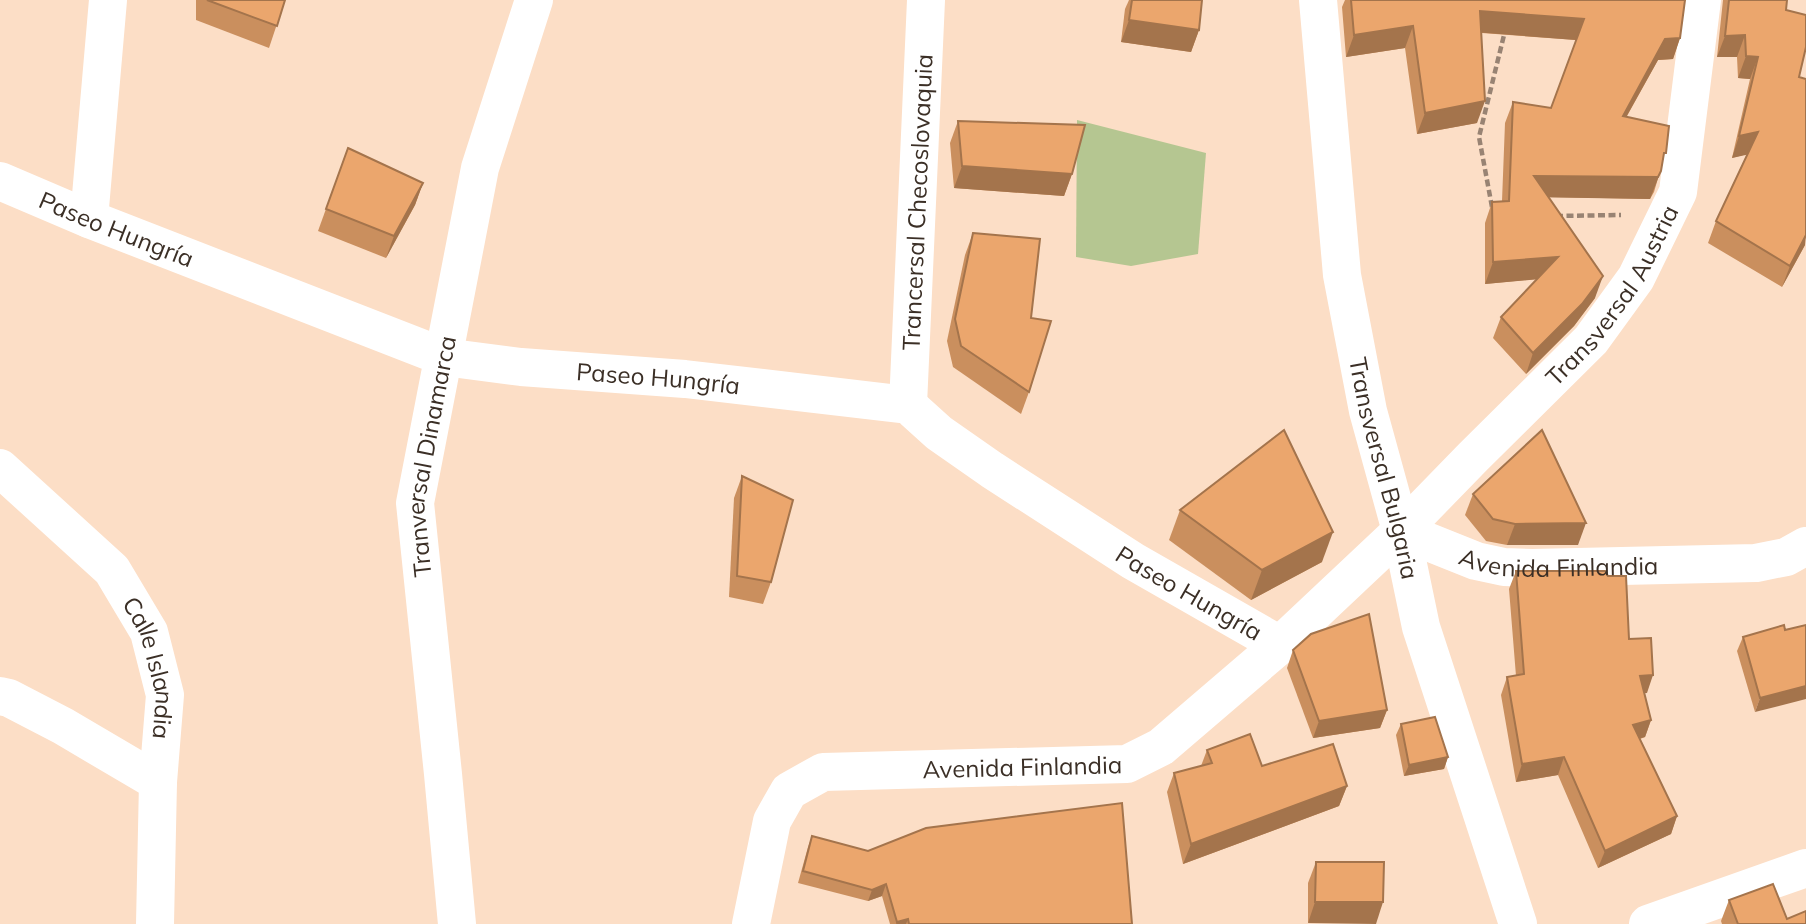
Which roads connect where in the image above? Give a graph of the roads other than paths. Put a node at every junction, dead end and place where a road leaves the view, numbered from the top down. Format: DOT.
graph roads {
  1 [pos="108,0"];
  2 [pos="534,0"];
  3 [pos="926,0"];
  4 [pos="1318,0"];
  5 [pos="1702,0"];
  6 [pos="0,181"];
  7 [pos="89,219"];
  8 [pos="444,356"];
  9 [pos="908,405"];
  10 [pos="0,468"];
  11 [pos="1401,531"];
  12 [pos="1806,546"];
  13 [pos="1280,645"];
  14 [pos="0,696"];
  15 [pos="158,782"];
  16 [pos="1806,869"];
  17 [pos="159,913"];
  18 [pos="457,924"];
  19 [pos="751,924"];
  20 [pos="1518,924"];
  21 [pos="1648,924"];
  1 -- 7 [label="street"];
  2 -- 8 [label="street, Tranversal Dinamarca"];
  3 -- 9 [label="street, Trancersal Checoslovaquia"];
  4 -- 11 [label="street, Transversal Bulgaria"];
  5 -- 11 [label="street, Transversal Austria"];
  6 -- 7 [label="street, Paseo Hungría"];
  7 -- 8 [label="street, Paseo Hungría"];
  8 -- 9 [label="street, Paseo Hungría"];
  8 -- 18 [label="street, Tranversal Dinamarca"];
  9 -- 13 [label="street, Paseo Hungría"];
  10 -- 15 [label="street, Calle Islandia"];
  11 -- 12 [label="street, Avenida Finlandia"];
  11 -- 13 [label="street, Avenida Finlandia"];
  11 -- 20 [label="street, Transversal Bulgaria"];
  13 -- 19 [label="street, Avenida Finlandia"];
  14 -- 15 [label="street"];
  15 -- 17 [label="street, Calle Islandia"];
  16 -- 21 [label="street"];
}
